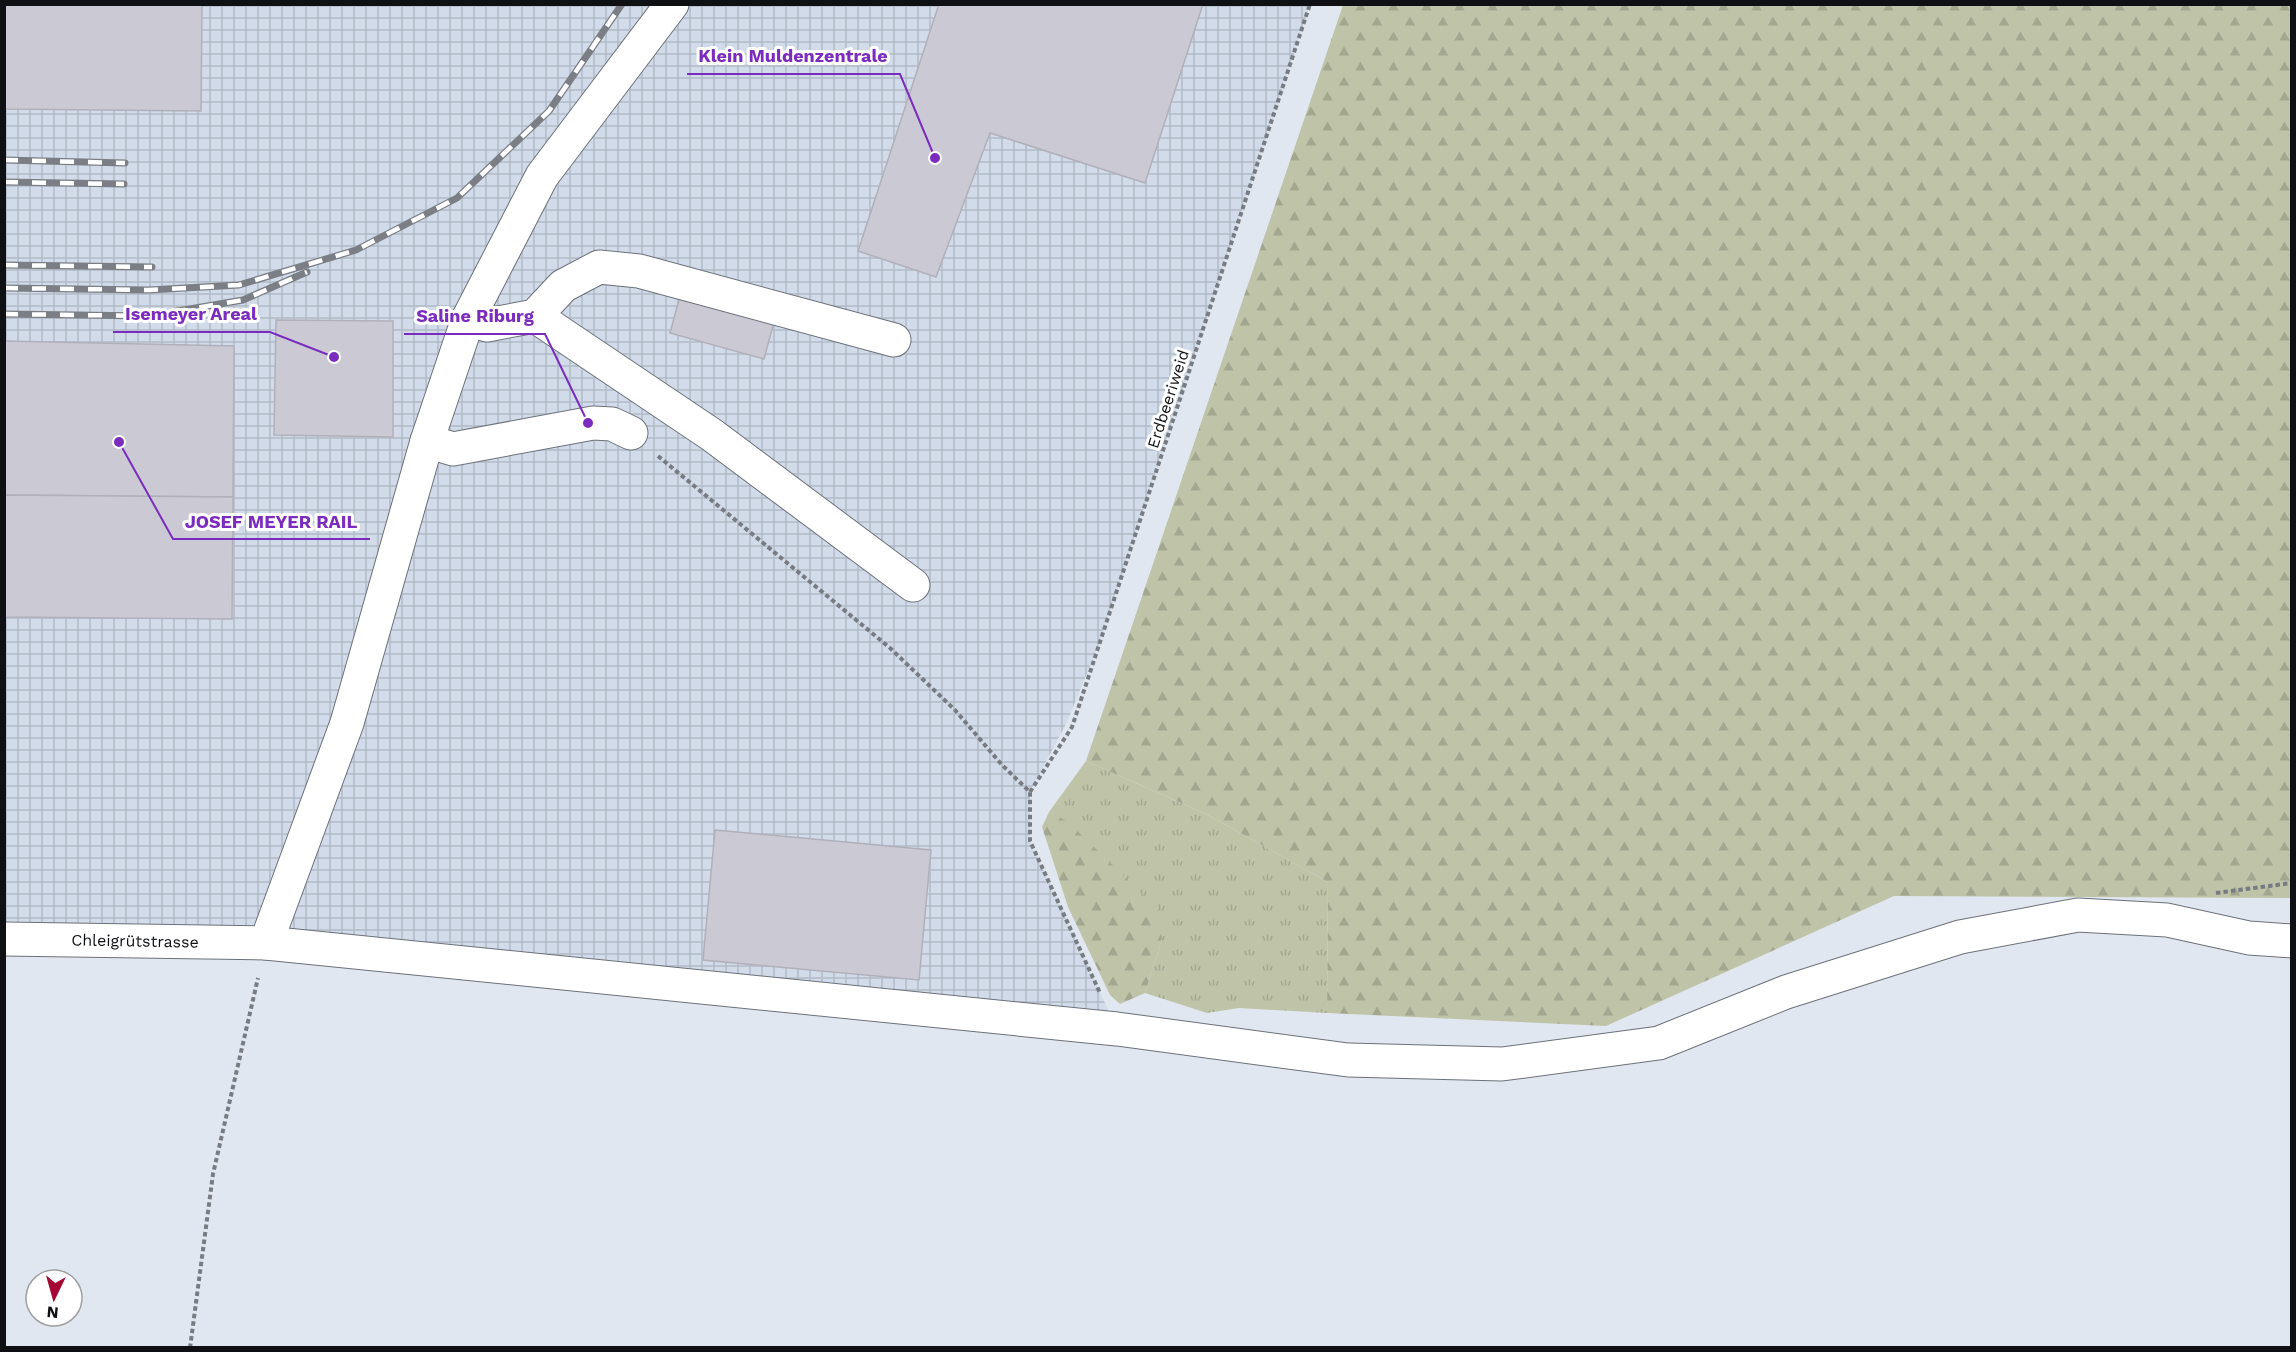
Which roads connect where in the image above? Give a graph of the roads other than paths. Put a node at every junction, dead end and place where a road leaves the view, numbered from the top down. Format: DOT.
graph roads {
  1 [pos="672,4"];
  2 [pos="535,316"];
  3 [pos="468,320"];
  4 [pos="894,340"];
  5 [pos="631,433"];
  6 [pos="427,441"];
  7 [pos="913,585"];
  8 [pos="4,939"];
  9 [pos="2292,941"];
  10 [pos="266,943"];
  1 -- 3 [label="street"];
  2 -- 3 [label="street"];
  2 -- 4 [label="street"];
  2 -- 7 [label="street"];
  3 -- 6 [label="street"];
  5 -- 6 [label="street"];
  6 -- 10 [label="street"];
  8 -- 10 [label="street, Chleigrütstrasse"];
  9 -- 10 [label="street, Chleigrütstrasse"];
}
